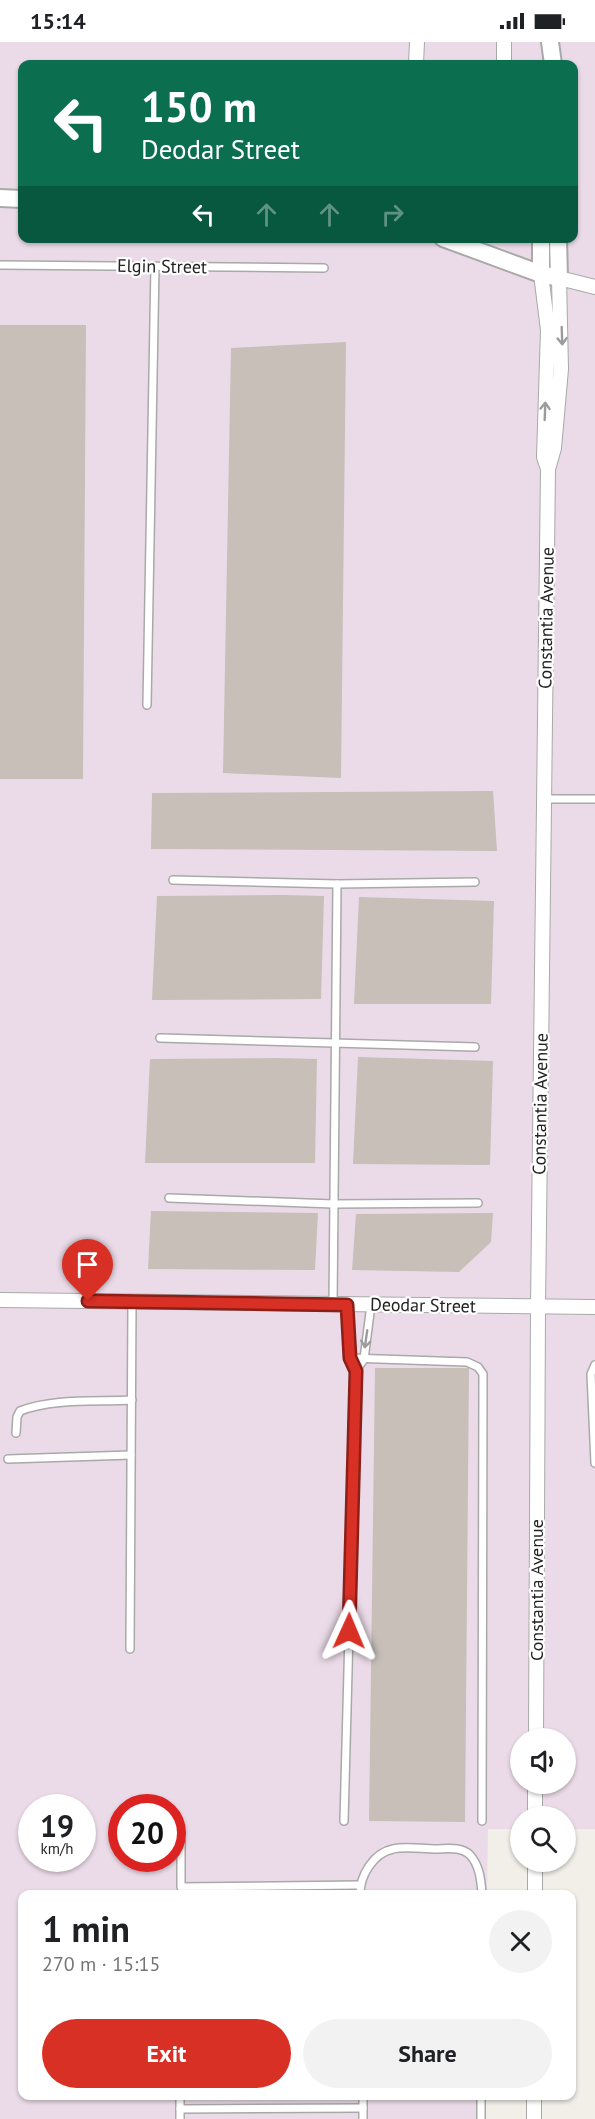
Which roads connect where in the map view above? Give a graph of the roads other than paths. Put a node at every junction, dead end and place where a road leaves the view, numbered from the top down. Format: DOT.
graph roads {
  1 [pos="417,42"];
  2 [pos="504,42"];
  3 [pos="550,44"];
  4 [pos="416,60"];
  5 [pos="504,60"];
  6 [pos="547,60"];
  7 [pos="552,60"];
  8 [pos="0,198"];
  9 [pos="18,199"];
  10 [pos="457,243"];
  11 [pos="541,243"];
  12 [pos="558,243"];
  13 [pos="0,265"];
  14 [pos="155,266"];
  15 [pos="324,268"];
  16 [pos="541,274"];
  17 [pos="559,278"];
  18 [pos="595,287"];
  19 [pos="548,469"];
  20 [pos="147,705"];
  21 [pos="544,799"];
  22 [pos="595,799"];
  23 [pos="173,880"];
  24 [pos="475,882"];
  25 [pos="337,884"];
  26 [pos="160,1038"];
  27 [pos="335,1044"];
  28 [pos="475,1047"];
  29 [pos="169,1198"];
  30 [pos="478,1203"];
  31 [pos="333,1204"];
  32 [pos="0,1300"];
  33 [pos="132,1302"];
  34 [pos="333,1304"];
  35 [pos="347,1305"];
  36 [pos="371,1305"];
  37 [pos="538,1307"];
  38 [pos="595,1307"];
  39 [pos="350,1358"];
  40 [pos="364,1359"];
  41 [pos="595,1365"];
  42 [pos="356,1371"];
  43 [pos="132,1400"];
  44 [pos="16,1433"];
  45 [pos="131,1455"];
  46 [pos="8,1459"];
  47 [pos="595,1463"];
  48 [pos="130,1649"];
  49 [pos="536,1728"];
  50 [pos="344,1821"];
  51 [pos="482,1821"];
  52 [pos="181,1872"];
  53 [pos="535,1872"];
  54 [pos="360,1885"];
  55 [pos="181,1890"];
  56 [pos="211,1890"];
  57 [pos="360,1890"];
  58 [pos="482,1890"];
  59 [pos="535,1890"];
  60 [pos="180,2100"];
  61 [pos="363,2100"];
  62 [pos="481,2100"];
  63 [pos="534,2100"];
  64 [pos="363,2108"];
  65 [pos="180,2109"];
  66 [pos="180,2119"];
  67 [pos="363,2119"];
  68 [pos="481,2119"];
  69 [pos="534,2119"];
  1 -- 4 [label="street"];
  2 -- 5 [label="street"];
  3 -- 6 [label="street"];
  3 -- 7 [label="street"];
  8 -- 9 [label="street"];
  10 -- 16 [label="street"];
  11 -- 16 [label="street, Constantia Avenue"];
  12 -- 17 [label="street, Constantia Avenue"];
  13 -- 14 [label="lane, Elgin Street"];
  14 -- 15 [label="lane, Elgin Street"];
  14 -- 20 [label="lane"];
  16 -- 17 [label="street"];
  19 -- 16 [label="street, Constantia Avenue, one-way"];
  17 -- 18 [label="street"];
  17 -- 19 [label="street, Constantia Avenue, one-way"];
  19 -- 21 [label="street, Constantia Avenue"];
  21 -- 22 [label="lane"];
  21 -- 37 [label="street, Constantia Avenue"];
  23 -- 25 [label="lane"];
  24 -- 25 [label="lane"];
  25 -- 27 [label="lane"];
  26 -- 27 [label="lane"];
  27 -- 28 [label="lane"];
  27 -- 31 [label="lane"];
  29 -- 31 [label="lane"];
  30 -- 31 [label="lane"];
  31 -- 34 [label="lane"];
  32 -- 33 [label="street, Deodar Street"];
  33 -- 34 [label="street, Deodar Street"];
  33 -- 43 [label="lane"];
  34 -- 35 [label="street, Deodar Street"];
  35 -- 36 [label="street, Deodar Street"];
  35 -- 39 [label="lane"];
  36 -- 37 [label="street, Deodar Street"];
  36 -- 40 [label="lane, one-way"];
  37 -- 38 [label="street, Deodar Street"];
  37 -- 49 [label="street, Constantia Avenue"];
  39 -- 40 [label="lane"];
  39 -- 42 [label="lane"];
  40 -- 42 [label="lane"];
  40 -- 51 [label="lane"];
  41 -- 47 [label="lane"];
  42 -- 50 [label="lane"];
  43 -- 44 [label="lane"];
  43 -- 45 [label="lane"];
  45 -- 46 [label="lane"];
  45 -- 48 [label="lane"];
  52 -- 55 [label="lane"];
  53 -- 59 [label="street"];
  54 -- 56 [label="lane"];
  54 -- 57 [label="lane"];
  54 -- 58 [label="lane"];
  60 -- 65 [label="lane"];
  61 -- 64 [label="lane"];
  62 -- 68 [label="lane"];
  63 -- 69 [label="street"];
  64 -- 65 [label="lane"];
  64 -- 67 [label="lane"];
  65 -- 66 [label="lane"];
}
